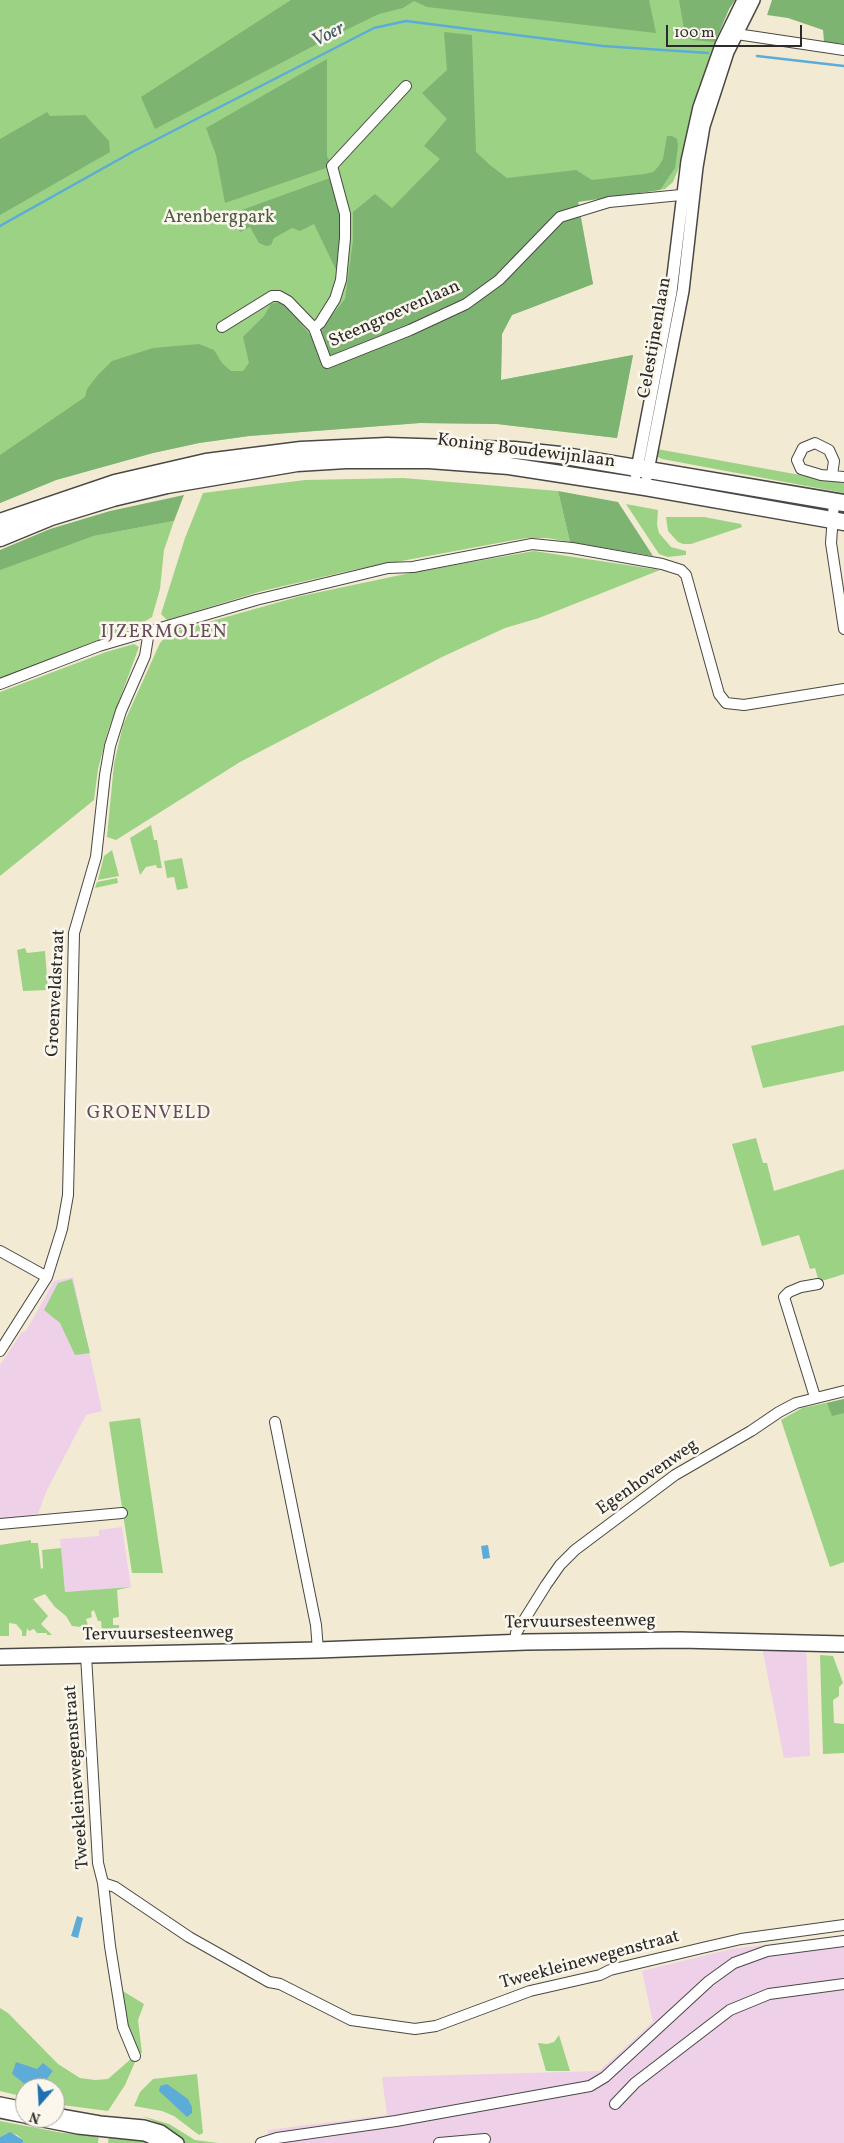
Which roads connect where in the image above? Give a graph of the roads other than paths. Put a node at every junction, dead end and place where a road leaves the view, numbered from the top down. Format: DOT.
graph roads {
  1 [pos="743,0"];
  2 [pos="754,0"];
  3 [pos="731,34"];
  4 [pos="844,50"];
  5 [pos="406,86"];
  6 [pos="689,194"];
  7 [pos="222,327"];
  8 [pos="314,328"];
  9 [pos="643,468"];
  10 [pos="832,476"];
  11 [pos="844,478"];
  12 [pos="640,487"];
  13 [pos="839,502"];
  14 [pos="838,521"];
  15 [pos="0,522"];
  16 [pos="0,538"];
  17 [pos="844,629"];
  18 [pos="150,630"];
  19 [pos="0,684"];
  20 [pos="844,689"];
  21 [pos="0,1251"];
  22 [pos="47,1277"];
  23 [pos="818,1284"];
  24 [pos="0,1352"];
  25 [pos="844,1391"];
  26 [pos="815,1397"];
  27 [pos="275,1422"];
  28 [pos="122,1513"];
  29 [pos="0,1524"];
  30 [pos="515,1643"];
  31 [pos="844,1644"];
  32 [pos="318,1650"];
  33 [pos="86,1655"];
  34 [pos="0,1657"];
  35 [pos="103,1883"];
  36 [pos="844,1925"];
  37 [pos="844,1941"];
  38 [pos="844,1984"];
  39 [pos="135,2056"];
  40 [pos="0,2103"];
  41 [pos="615,2104"];
  42 [pos="15,2106"];
  43 [pos="0,2112"];
  44 [pos="15,2115"];
  45 [pos="65,2120"];
  46 [pos="65,2122"];
  47 [pos="485,2139"];
  48 [pos="163,2143"];
  49 [pos="178,2143"];
  50 [pos="261,2143"];
  51 [pos="439,2143"];
  1 -- 3 [label="street, Celestijnenlaan"];
  2 -- 3 [label="street, Celestijnenlaan"];
  3 -- 4 [label="street"];
  3 -- 6 [label="street, Celestijnenlaan"];
  5 -- 8 [label="street"];
  6 -- 8 [label="street, Steengroevenlaan"];
  6 -- 9 [label="street, Celestijnenlaan"];
  7 -- 8 [label="street"];
  9 -- 12 [label="street, Celestijnenlaan"];
  9 -- 13 [label="highway, Koning Boudewijnlaan"];
  9 -- 15 [label="highway, Koning Boudewijnlaan"];
  10 -- 11 [label="street"];
  12 -- 14 [label="highway, Koning Boudewijnlaan"];
  12 -- 16 [label="highway, Koning Boudewijnlaan"];
  13 -- 14 [label="street"];
  14 -- 17 [label="street"];
  18 -- 19 [label="street"];
  18 -- 20 [label="street"];
  18 -- 22 [label="street, Groenveldstraat"];
  21 -- 22 [label="street"];
  22 -- 24 [label="street, Groenveldstraat"];
  23 -- 26 [label="street"];
  25 -- 26 [label="street, Egenhovenweg"];
  26 -- 30 [label="street, Egenhovenweg"];
  27 -- 32 [label="street"];
  28 -- 29 [label="street"];
  30 -- 31 [label="main road, Tervuursesteenweg"];
  30 -- 32 [label="main road, Tervuursesteenweg"];
  32 -- 33 [label="main road, Tervuursesteenweg"];
  33 -- 34 [label="main road, Tervuursesteenweg"];
  33 -- 35 [label="street, Tweekleinewegenstraat"];
  35 -- 36 [label="street, Tweekleinewegenstraat"];
  35 -- 39 [label="street"];
  37 -- 50 [label="street"];
  38 -- 41 [label="street"];
  40 -- 42 [label="street"];
  43 -- 44 [label="street"];
  45 -- 49 [label="street"];
  46 -- 48 [label="street"];
  47 -- 51 [label="street"];
}
